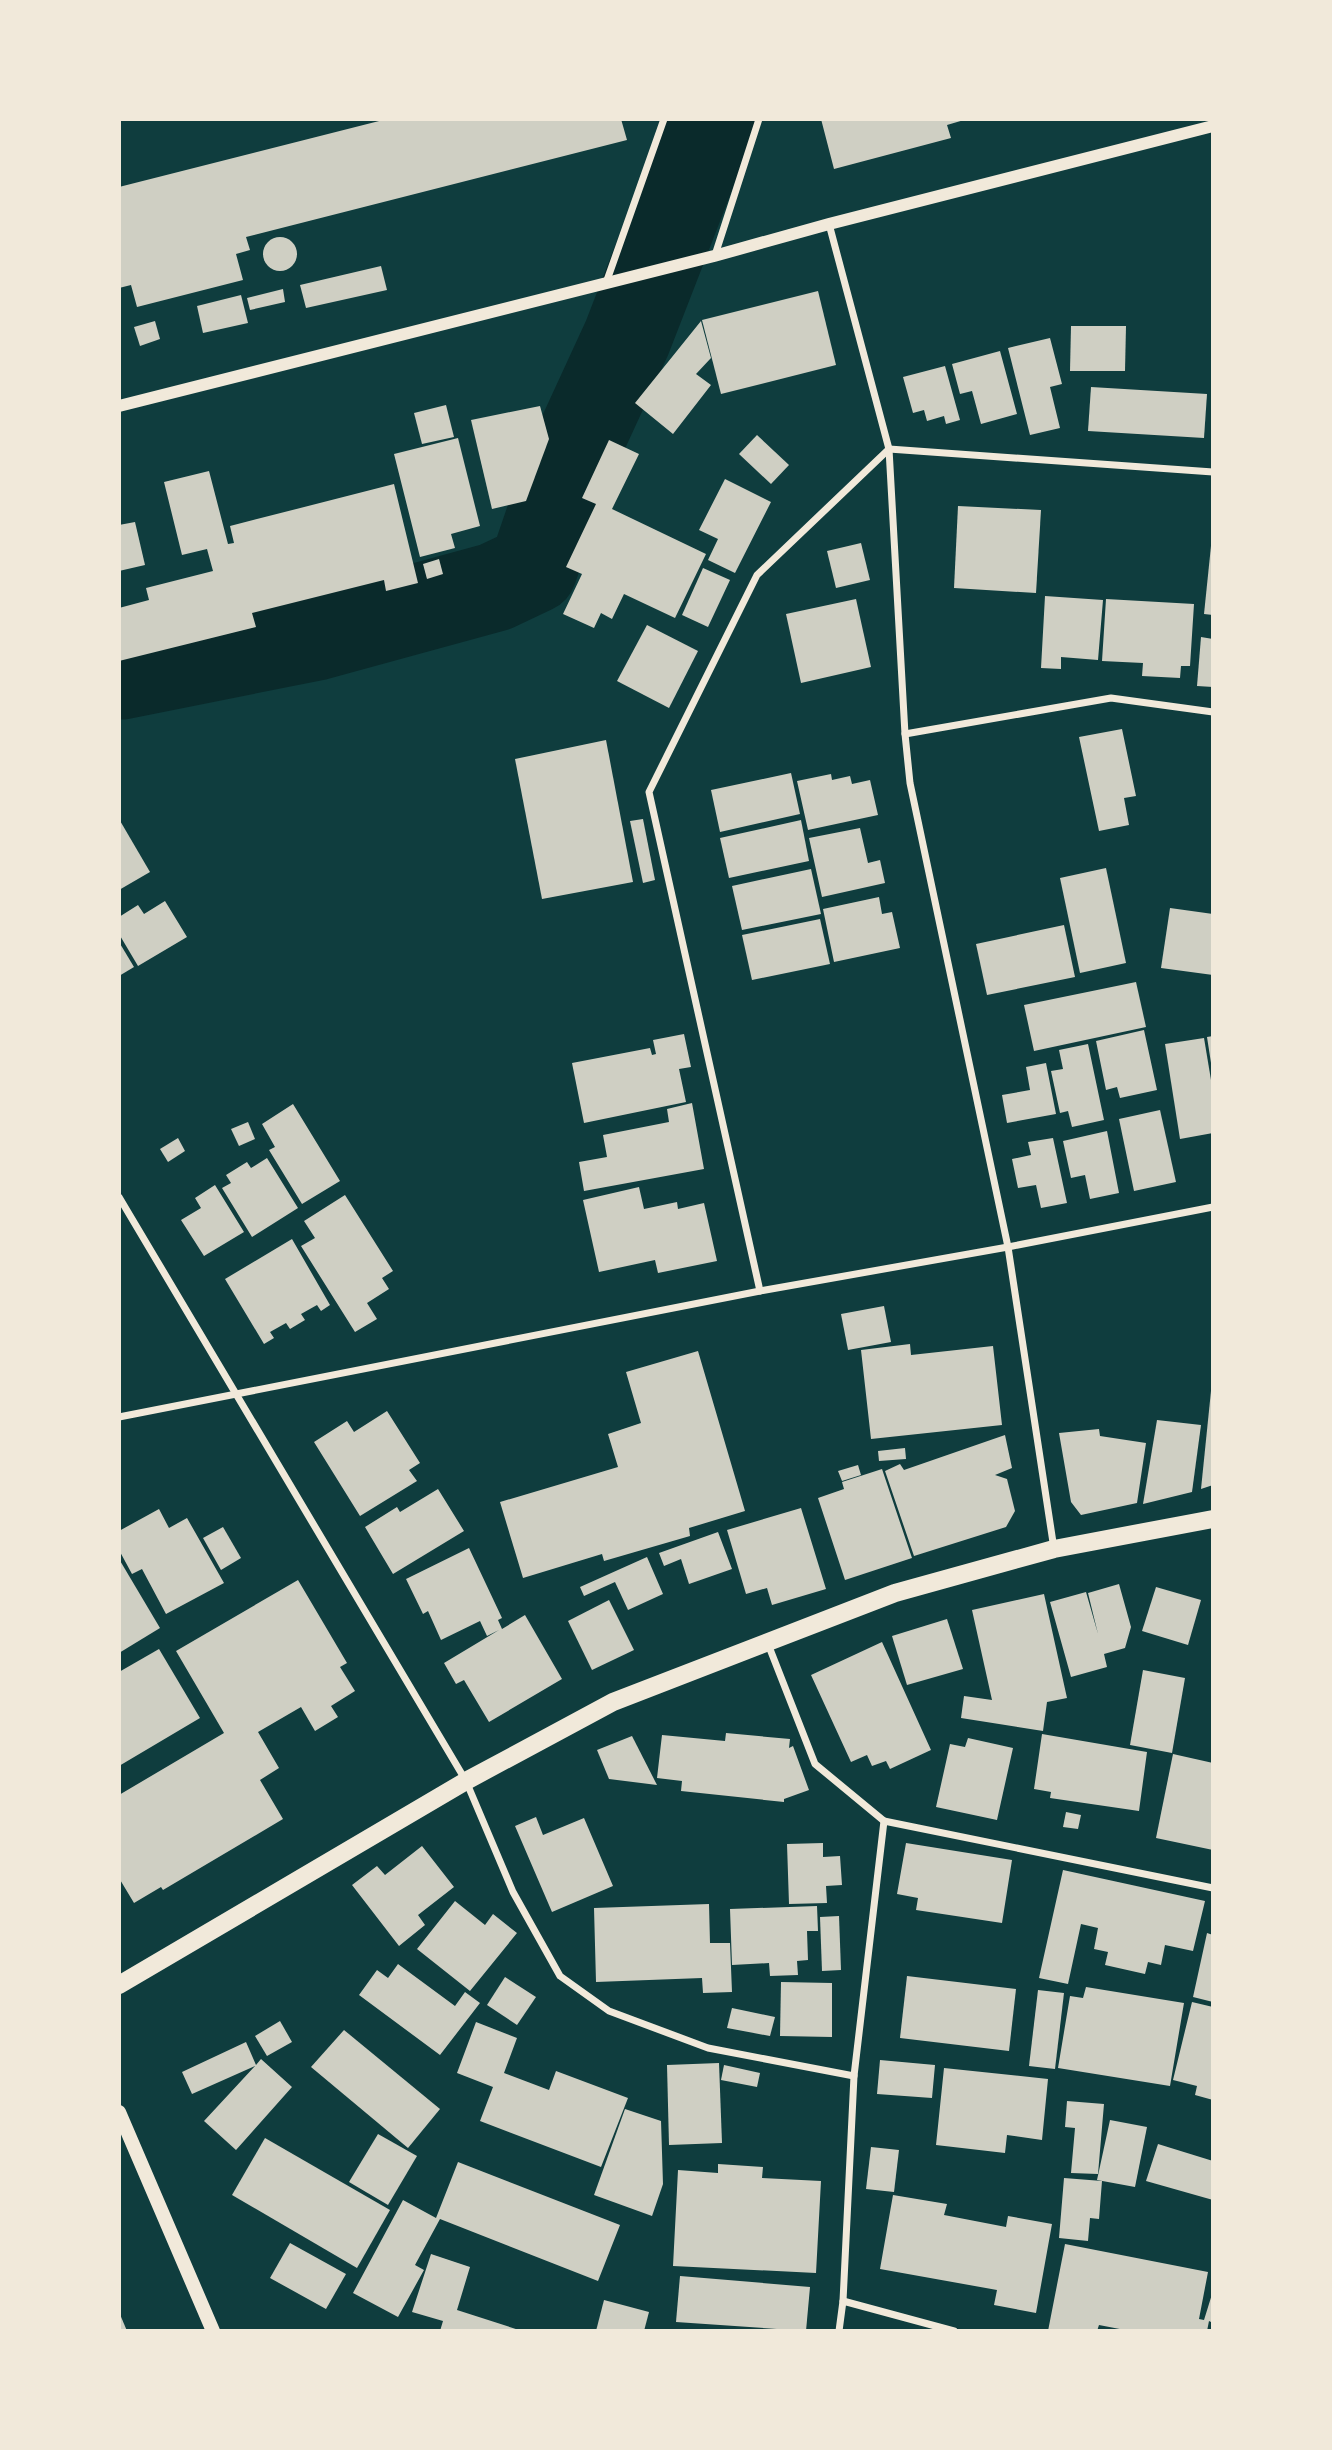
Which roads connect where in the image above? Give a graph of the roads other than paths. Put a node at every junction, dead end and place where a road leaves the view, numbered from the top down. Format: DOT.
graph roads {
  1 [pos="664,119"];
  2 [pos="760,119"];
  3 [pos="1213,126"];
  4 [pos="829,224"];
  5 [pos="714,256"];
  6 [pos="606,283"];
  7 [pos="119,406"];
  8 [pos="889,449"];
  9 [pos="1213,472"];
  10 [pos="1213,712"];
  11 [pos="905,734"];
  12 [pos="119,1197"];
  13 [pos="1213,1207"];
  14 [pos="1008,1247"];
  15 [pos="760,1291"];
  16 [pos="236,1394"];
  17 [pos="119,1417"];
  18 [pos="1213,1520"];
  19 [pos="1054,1549"];
  20 [pos="768,1644"];
  21 [pos="466,1781"];
  22 [pos="884,1821"];
  23 [pos="1213,1888"];
  24 [pos="119,1985"];
  25 [pos="854,2076"];
  26 [pos="119,2112"];
  27 [pos="843,2301"];
  28 [pos="213,2331"];
  29 [pos="839,2331"];
  30 [pos="954,2331"];
  1 -- 6 [label="street"];
  2 -- 5 [label="street"];
  3 -- 4 [label="street"];
  4 -- 5 [label="street"];
  4 -- 8 [label="street"];
  5 -- 6 [label="street"];
  6 -- 7 [label="street"];
  8 -- 9 [label="street"];
  8 -- 11 [label="street"];
  8 -- 15 [label="street"];
  10 -- 11 [label="street"];
  11 -- 14 [label="street"];
  12 -- 16 [label="street"];
  13 -- 14 [label="street"];
  14 -- 15 [label="street"];
  14 -- 19 [label="street"];
  15 -- 16 [label="street"];
  16 -- 17 [label="street"];
  16 -- 21 [label="street"];
  18 -- 19 [label="main road"];
  19 -- 20 [label="main road"];
  20 -- 21 [label="main road"];
  20 -- 22 [label="street"];
  21 -- 24 [label="main road"];
  21 -- 25 [label="street"];
  22 -- 23 [label="street"];
  22 -- 25 [label="street"];
  25 -- 27 [label="street"];
  26 -- 28 [label="main road"];
  27 -- 29 [label="street"];
  27 -- 30 [label="street"];
}
